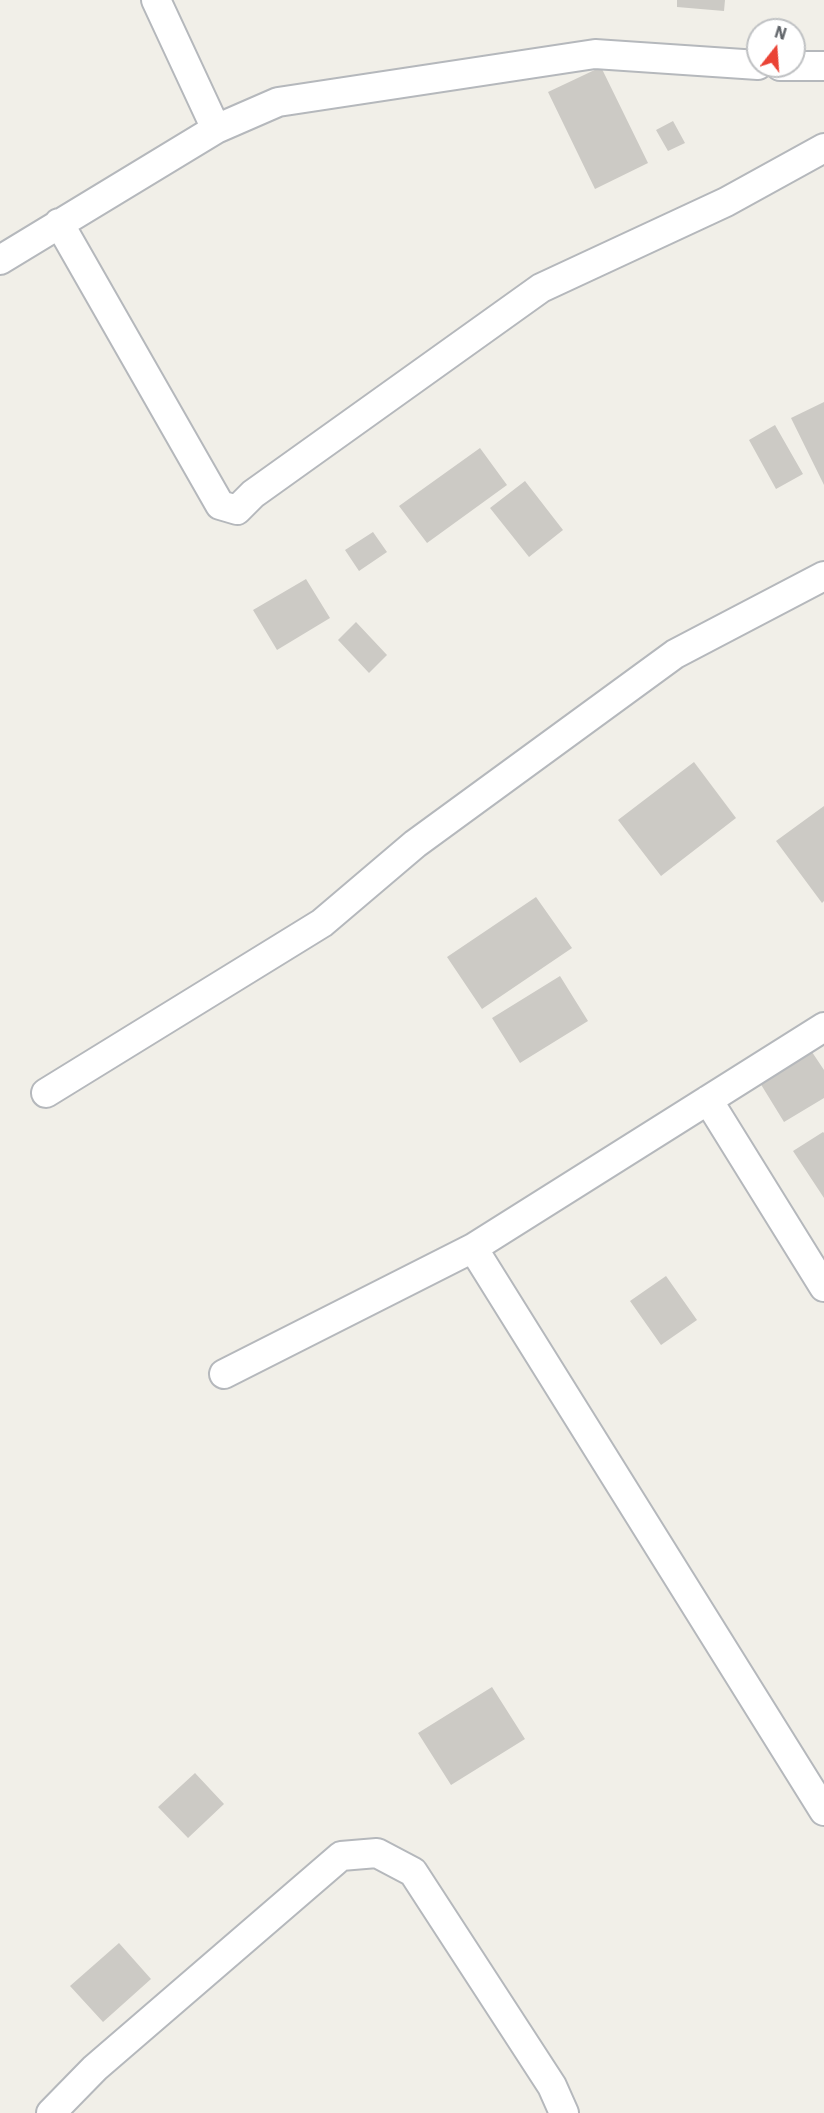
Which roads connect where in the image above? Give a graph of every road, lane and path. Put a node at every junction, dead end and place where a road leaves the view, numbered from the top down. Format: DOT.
graph roads {
  1 [pos="156,0"];
  2 [pos="746,63"];
  3 [pos="806,66"];
  4 [pos="824,66"];
  5 [pos="216,129"];
  6 [pos="824,148"];
  7 [pos="59,223"];
  8 [pos="0,260"];
  9 [pos="824,576"];
  10 [pos="824,1027"];
  11 [pos="46,1093"];
  12 [pos="708,1100"];
  13 [pos="473,1248"];
  14 [pos="824,1287"];
  15 [pos="224,1374"];
  16 [pos="824,1811"];
  17 [pos="51,2113"];
  18 [pos="564,2113"];
  1 -- 5 [label="street"];
  2 -- 5 [label="street"];
  3 -- 4 [label="street"];
  5 -- 7 [label="street"];
  6 -- 7 [label="street"];
  7 -- 8 [label="street"];
  9 -- 11 [label="street"];
  10 -- 12 [label="street"];
  12 -- 13 [label="street"];
  12 -- 14 [label="street"];
  13 -- 15 [label="street"];
  13 -- 16 [label="street"];
  17 -- 18 [label="street"];
}
